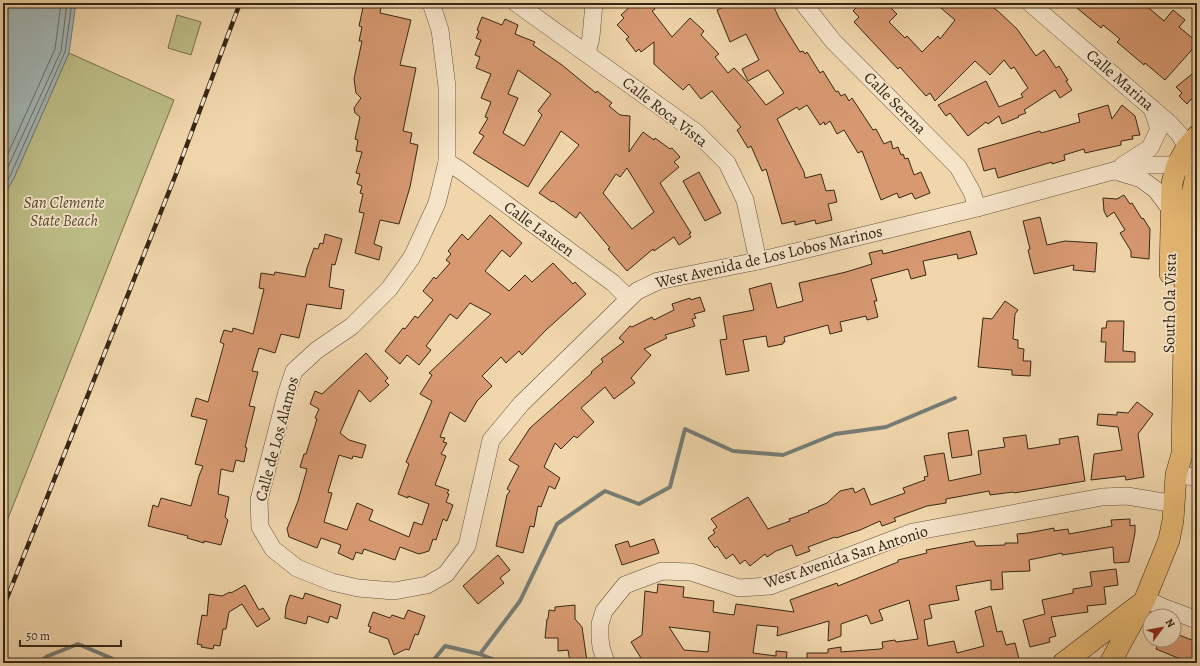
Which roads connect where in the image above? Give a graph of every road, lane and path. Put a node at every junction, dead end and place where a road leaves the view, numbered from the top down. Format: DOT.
graph roads {
  1 [pos="431,3"];
  2 [pos="516,3"];
  3 [pos="594,3"];
  4 [pos="804,3"];
  5 [pos="1030,3"];
  6 [pos="587,53"];
  7 [pos="1152,108"];
  8 [pos="1192,141"];
  9 [pos="447,162"];
  10 [pos="1192,168"];
  11 [pos="1114,171"];
  12 [pos="977,208"];
  13 [pos="1171,210"];
  14 [pos="758,261"];
  15 [pos="628,298"];
  16 [pos="1176,475"];
  17 [pos="1197,477"];
  18 [pos="1175,504"];
  19 [pos="332,582"];
  20 [pos="1146,599"];
  21 [pos="1197,620"];
  22 [pos="606,663"];
  23 [pos="1062,663"];
  24 [pos="1110,663"];
  1 -- 9 [label="street, Calle de Los Alamos"];
  2 -- 6 [label="street, Calle Roca Vista"];
  3 -- 6 [label="street"];
  4 -- 12 [label="street, Calle Serena"];
  5 -- 7 [label="street, Calle Marina"];
  6 -- 14 [label="street, Calle Roca Vista"];
  7 -- 8 [label="street, Calle Marina"];
  7 -- 11 [label="street"];
  8 -- 10 [label="main road, South Ola Vista"];
  9 -- 15 [label="street, Calle Lasuen"];
  9 -- 19 [label="street, Calle de Los Alamos"];
  10 -- 11 [label="street, West Avenida de Los Lobos Marinos"];
  10 -- 13 [label="main road, South Ola Vista"];
  10 -- 16 [label="main road, South Ola Vista"];
  11 -- 12 [label="street, West Avenida de Los Lobos Marinos"];
  11 -- 13 [label="street"];
  12 -- 14 [label="street, West Avenida de Los Lobos Marinos"];
  13 -- 16 [label="main road, South Ola Vista"];
  14 -- 15 [label="street, West Avenida de Los Lobos Marinos"];
  15 -- 19 [label="street, West Avenida de Los Lobos Marinos"];
  16 -- 17 [label="street"];
  16 -- 18 [label="main road, South Ola Vista"];
  18 -- 20 [label="main road, South Ola Vista"];
  18 -- 22 [label="street, West Avenida San Antonio"];
  20 -- 21 [label="street"];
  20 -- 23 [label="main road"];
  20 -- 24 [label="main road, South Ola Vista"];
}
